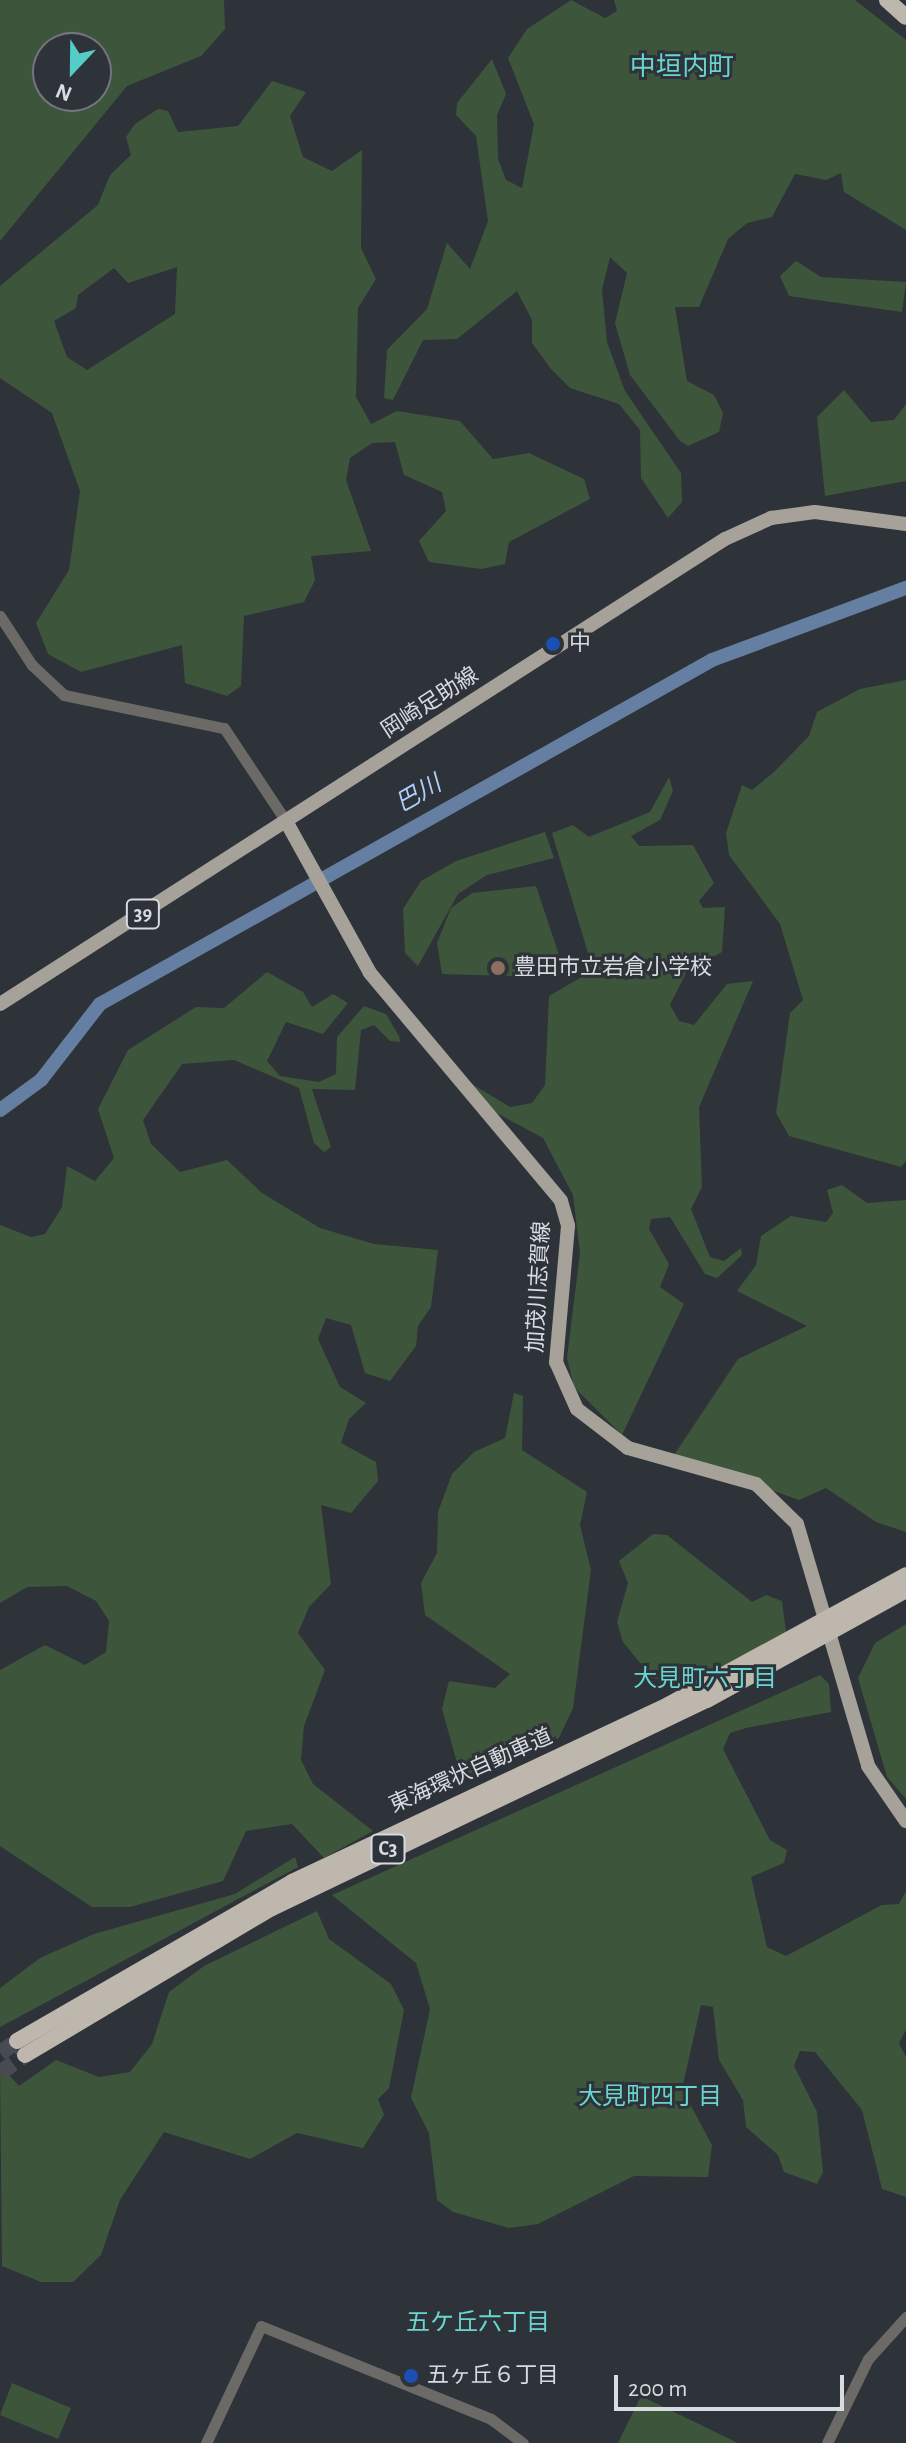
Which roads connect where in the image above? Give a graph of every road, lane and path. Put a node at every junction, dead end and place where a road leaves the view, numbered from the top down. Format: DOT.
graph roads {
  1 [pos="887,0"];
  2 [pos="906,17"];
  3 [pos="906,524"];
  4 [pos="0,616"];
  5 [pos="287,823"];
  6 [pos="0,1004"];
  7 [pos="906,1575"];
  8 [pos="906,1590"];
  9 [pos="759,1665"];
  10 [pos="906,1821"];
  11 [pos="21,2048"];
  12 [pos="906,2317"];
  13 [pos="206,2443"];
  14 [pos="523,2443"];
  15 [pos="827,2443"];
  1 -- 2 [label="highway"];
  3 -- 5 [label="main road, 岡崎足助線 / 39"];
  4 -- 5 [label="street"];
  5 -- 6 [label="main road, 岡崎足助線 / 39"];
  5 -- 10 [label="main road, 加茂川志賀線"];
  7 -- 9 [label="highway, 東海環状自動車道 / C3"];
  8 -- 9 [label="highway, 東海環状自動車道 / C3"];
  9 -- 11 [label="highway, 東海環状自動車道 / C3"];
  12 -- 15 [label="street"];
  13 -- 14 [label="street"];
}
